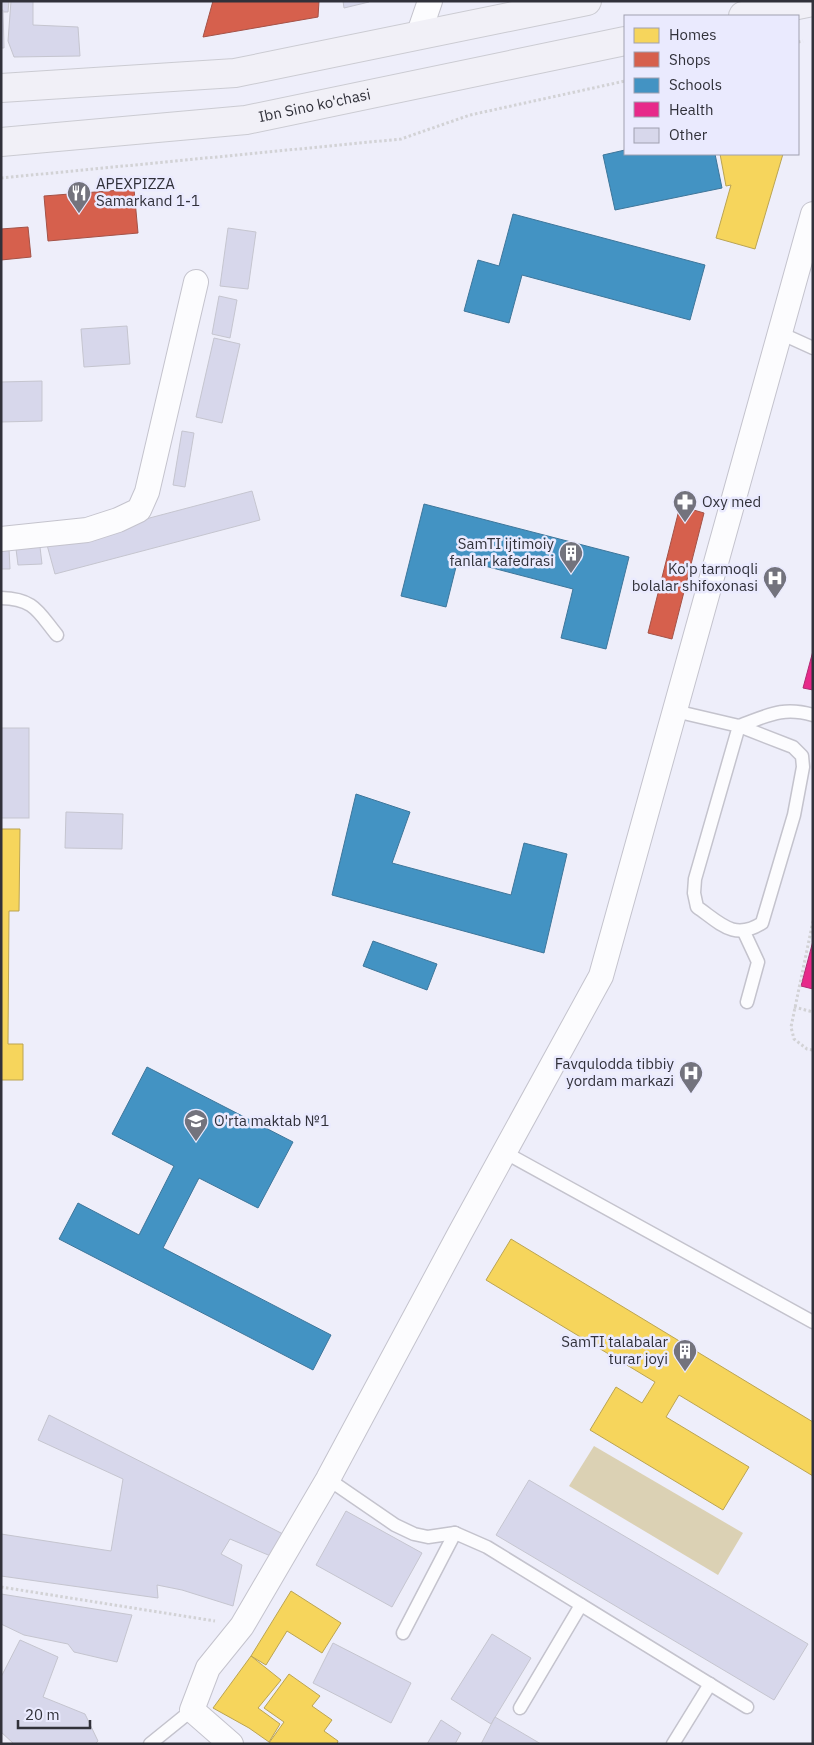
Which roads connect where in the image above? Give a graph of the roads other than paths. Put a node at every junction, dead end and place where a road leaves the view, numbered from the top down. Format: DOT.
graph roads {
  1 [pos="430,1"];
  2 [pos="587,1"];
  3 [pos="813,2"];
  4 [pos="748,15"];
  5 [pos="418,36"];
  6 [pos="624,41"];
  7 [pos="1,88"];
  8 [pos="1,142"];
  9 [pos="813,214"];
  10 [pos="196,282"];
  11 [pos="780,333"];
  12 [pos="813,348"];
  13 [pos="1,539"];
  14 [pos="1,598"];
  15 [pos="57,635"];
  16 [pos="675,711"];
  17 [pos="813,715"];
  18 [pos="739,726"];
  19 [pos="744,932"];
  20 [pos="748,1002"];
  21 [pos="504,1152"];
  22 [pos="813,1322"];
  23 [pos="328,1479"];
  24 [pos="455,1533"];
  25 [pos="581,1605"];
  26 [pos="403,1633"];
  27 [pos="710,1684"];
  28 [pos="747,1707"];
  29 [pos="520,1708"];
  30 [pos="192,1710"];
  31 [pos="150,1744"];
  32 [pos="231,1744"];
  33 [pos="673,1744"];
  1 -- 5 [label="street"];
  2 -- 5 [label="main road"];
  3 -- 4 [label="main road"];
  5 -- 7 [label="main road"];
  6 -- 8 [label="main road, Ibn Sino ko'chasi"];
  9 -- 11 [label="street"];
  10 -- 13 [label="street"];
  11 -- 12 [label="lane"];
  11 -- 16 [label="street"];
  14 -- 15 [label="lane"];
  16 -- 18 [label="lane"];
  16 -- 21 [label="street"];
  17 -- 18 [label="lane"];
  18 -- 19 [label="lane"];
  18 -- 19 [label="lane"];
  19 -- 20 [label="lane"];
  21 -- 22 [label="lane"];
  21 -- 23 [label="street"];
  23 -- 24 [label="lane"];
  23 -- 30 [label="street"];
  24 -- 25 [label="lane"];
  24 -- 26 [label="lane"];
  25 -- 27 [label="lane"];
  25 -- 29 [label="lane"];
  27 -- 28 [label="lane"];
  27 -- 33 [label="lane"];
  30 -- 31 [label="lane"];
  30 -- 32 [label="street"];
}
